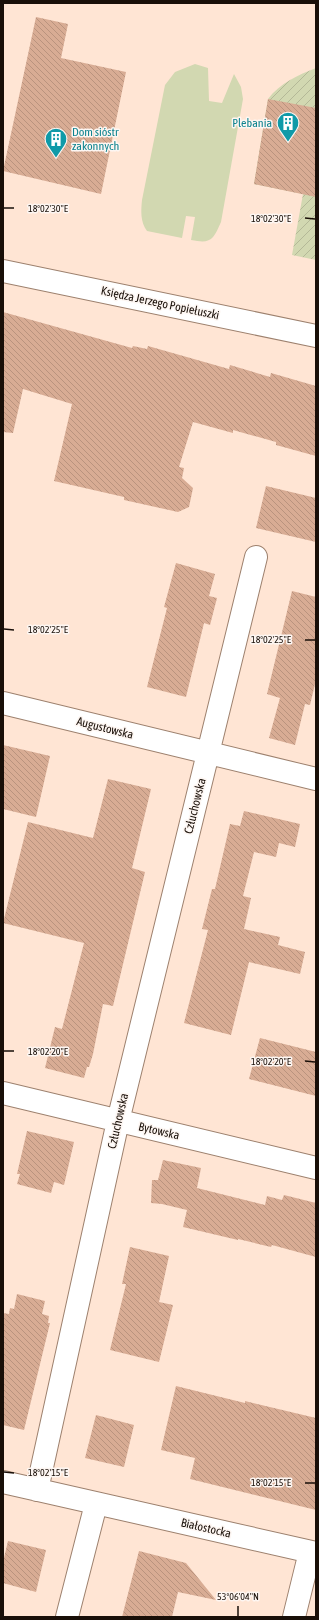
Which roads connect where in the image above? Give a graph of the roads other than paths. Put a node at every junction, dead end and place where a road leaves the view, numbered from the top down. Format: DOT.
graph roads {
  1 [pos="3,271"];
  2 [pos="316,336"];
  3 [pos="256,557"];
  4 [pos="3,703"];
  5 [pos="208,753"];
  6 [pos="316,779"];
  7 [pos="3,1093"];
  8 [pos="118,1121"];
  9 [pos="316,1168"];
  10 [pos="3,1482"];
  11 [pos="37,1490"];
  12 [pos="96,1504"];
  13 [pos="313,1552"];
  14 [pos="66,1617"];
  15 [pos="294,1617"];
  1 -- 2 [label="street, Księdza Jerzego Popiełuszki"];
  3 -- 5 [label="street"];
  4 -- 5 [label="street, Augustowska"];
  5 -- 6 [label="street, Augustowska"];
  5 -- 8 [label="street, Człuchowska"];
  7 -- 8 [label="street, Bytowska"];
  8 -- 9 [label="street, Bytowska"];
  8 -- 11 [label="street, Człuchowska"];
  10 -- 11 [label="street, Białostocka"];
  11 -- 12 [label="street, Białostocka"];
  12 -- 13 [label="street, Białostocka"];
  12 -- 14 [label="street"];
  13 -- 15 [label="street"];
}
